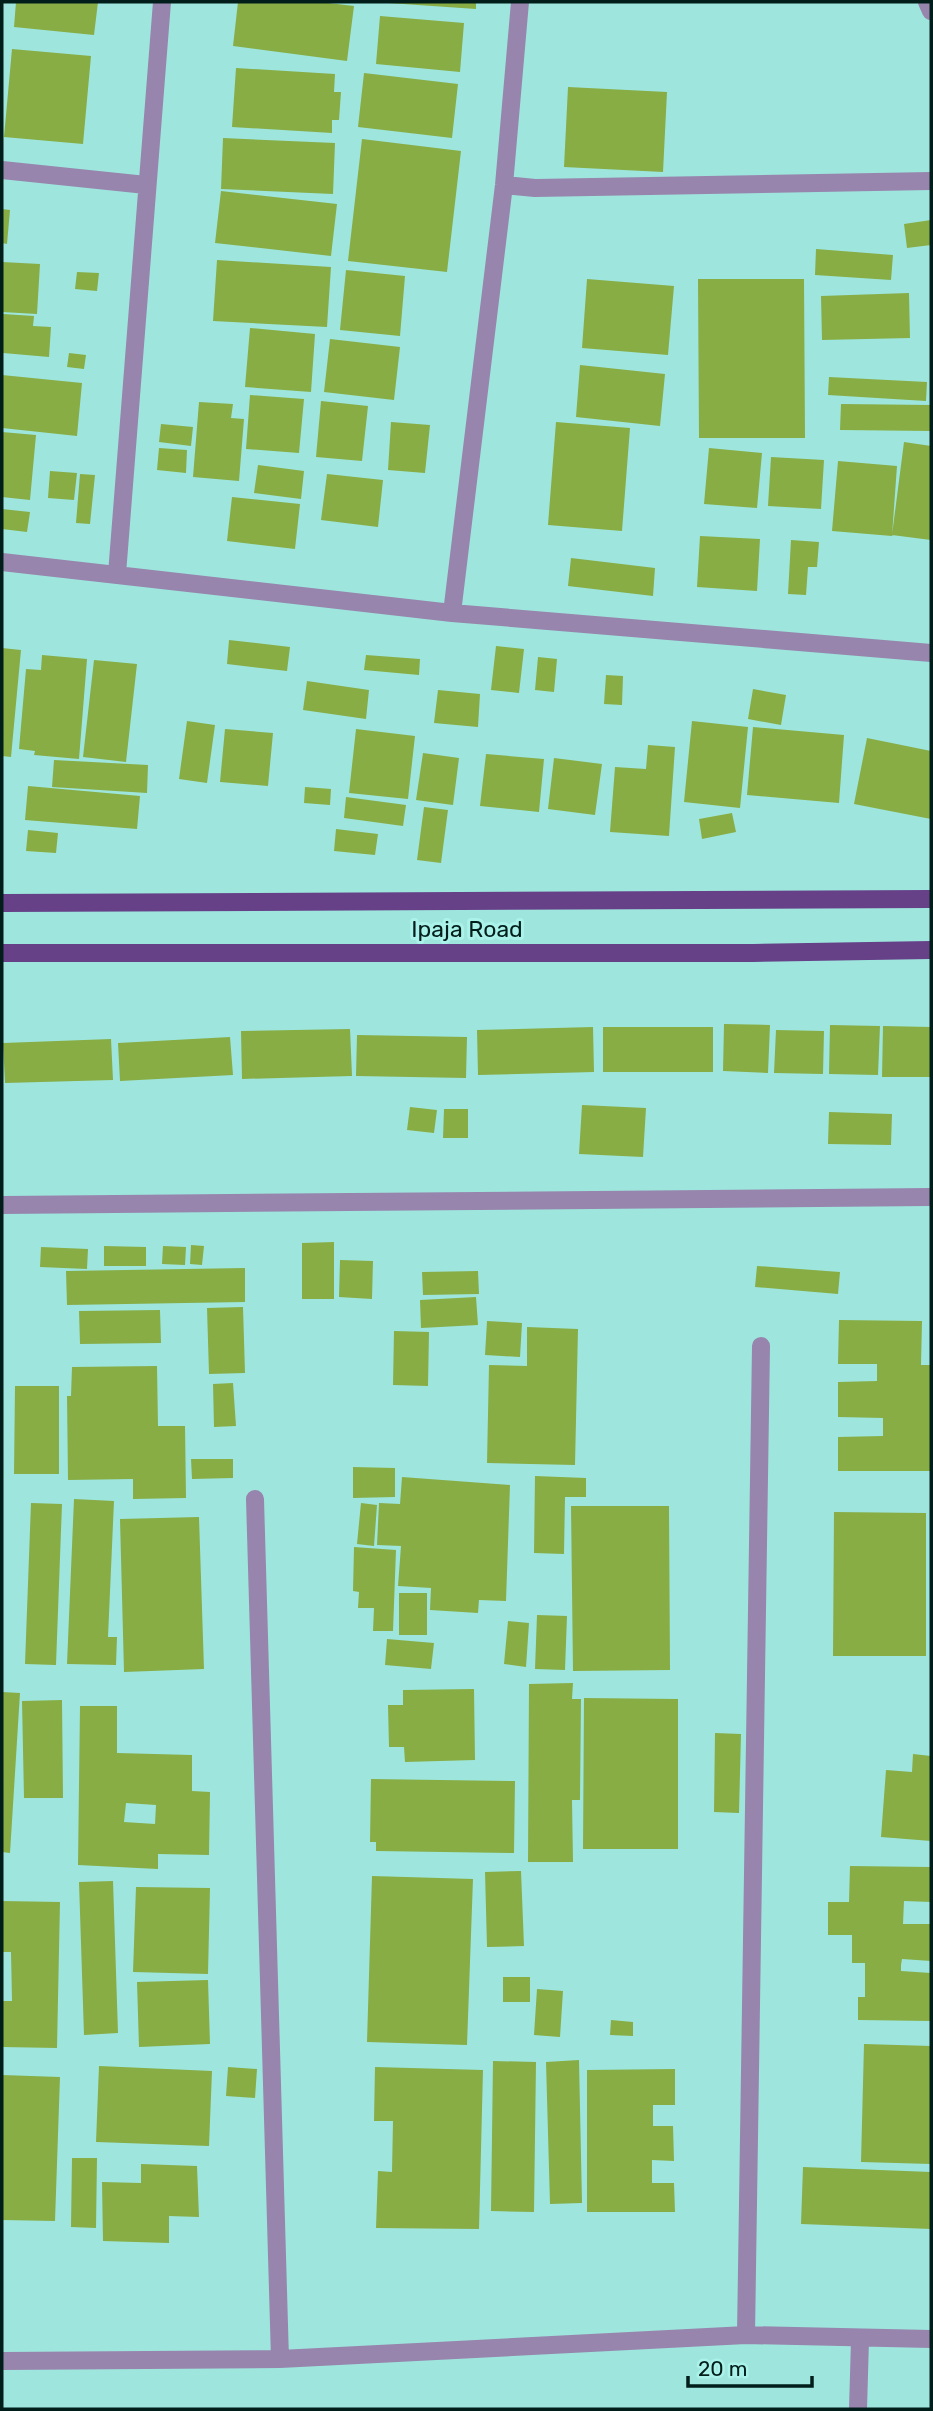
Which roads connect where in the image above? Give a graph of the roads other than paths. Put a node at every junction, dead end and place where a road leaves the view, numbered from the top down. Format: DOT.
graph roads {
  1 [pos="162,2"];
  2 [pos="520,2"];
  3 [pos="926,2"];
  4 [pos="931,11"];
  5 [pos="2,170"];
  6 [pos="931,181"];
  7 [pos="504,185"];
  8 [pos="146,186"];
  9 [pos="2,562"];
  10 [pos="117,574"];
  11 [pos="452,613"];
  12 [pos="931,653"];
  13 [pos="931,899"];
  14 [pos="2,903"];
  15 [pos="931,950"];
  16 [pos="2,953"];
  17 [pos="931,1197"];
  18 [pos="2,1205"];
  19 [pos="761,1346"];
  20 [pos="256,1499"];
  21 [pos="746,2336"];
  22 [pos="931,2339"];
  23 [pos="859,2340"];
  24 [pos="280,2359"];
  25 [pos="2,2361"];
  26 [pos="858,2409"];
  1 -- 8 [label="street"];
  2 -- 7 [label="street"];
  3 -- 4 [label="street"];
  5 -- 8 [label="street"];
  6 -- 7 [label="street"];
  7 -- 11 [label="street"];
  8 -- 10 [label="street"];
  9 -- 10 [label="street"];
  10 -- 11 [label="street"];
  11 -- 12 [label="street"];
  13 -- 14 [label="main road, Ipaja Road"];
  15 -- 16 [label="main road, Ipaja Road"];
  17 -- 18 [label="street"];
  19 -- 21 [label="street"];
  20 -- 24 [label="street"];
  21 -- 23 [label="street"];
  21 -- 24 [label="street"];
  22 -- 23 [label="street"];
  23 -- 26 [label="street"];
  24 -- 25 [label="street"];
}
